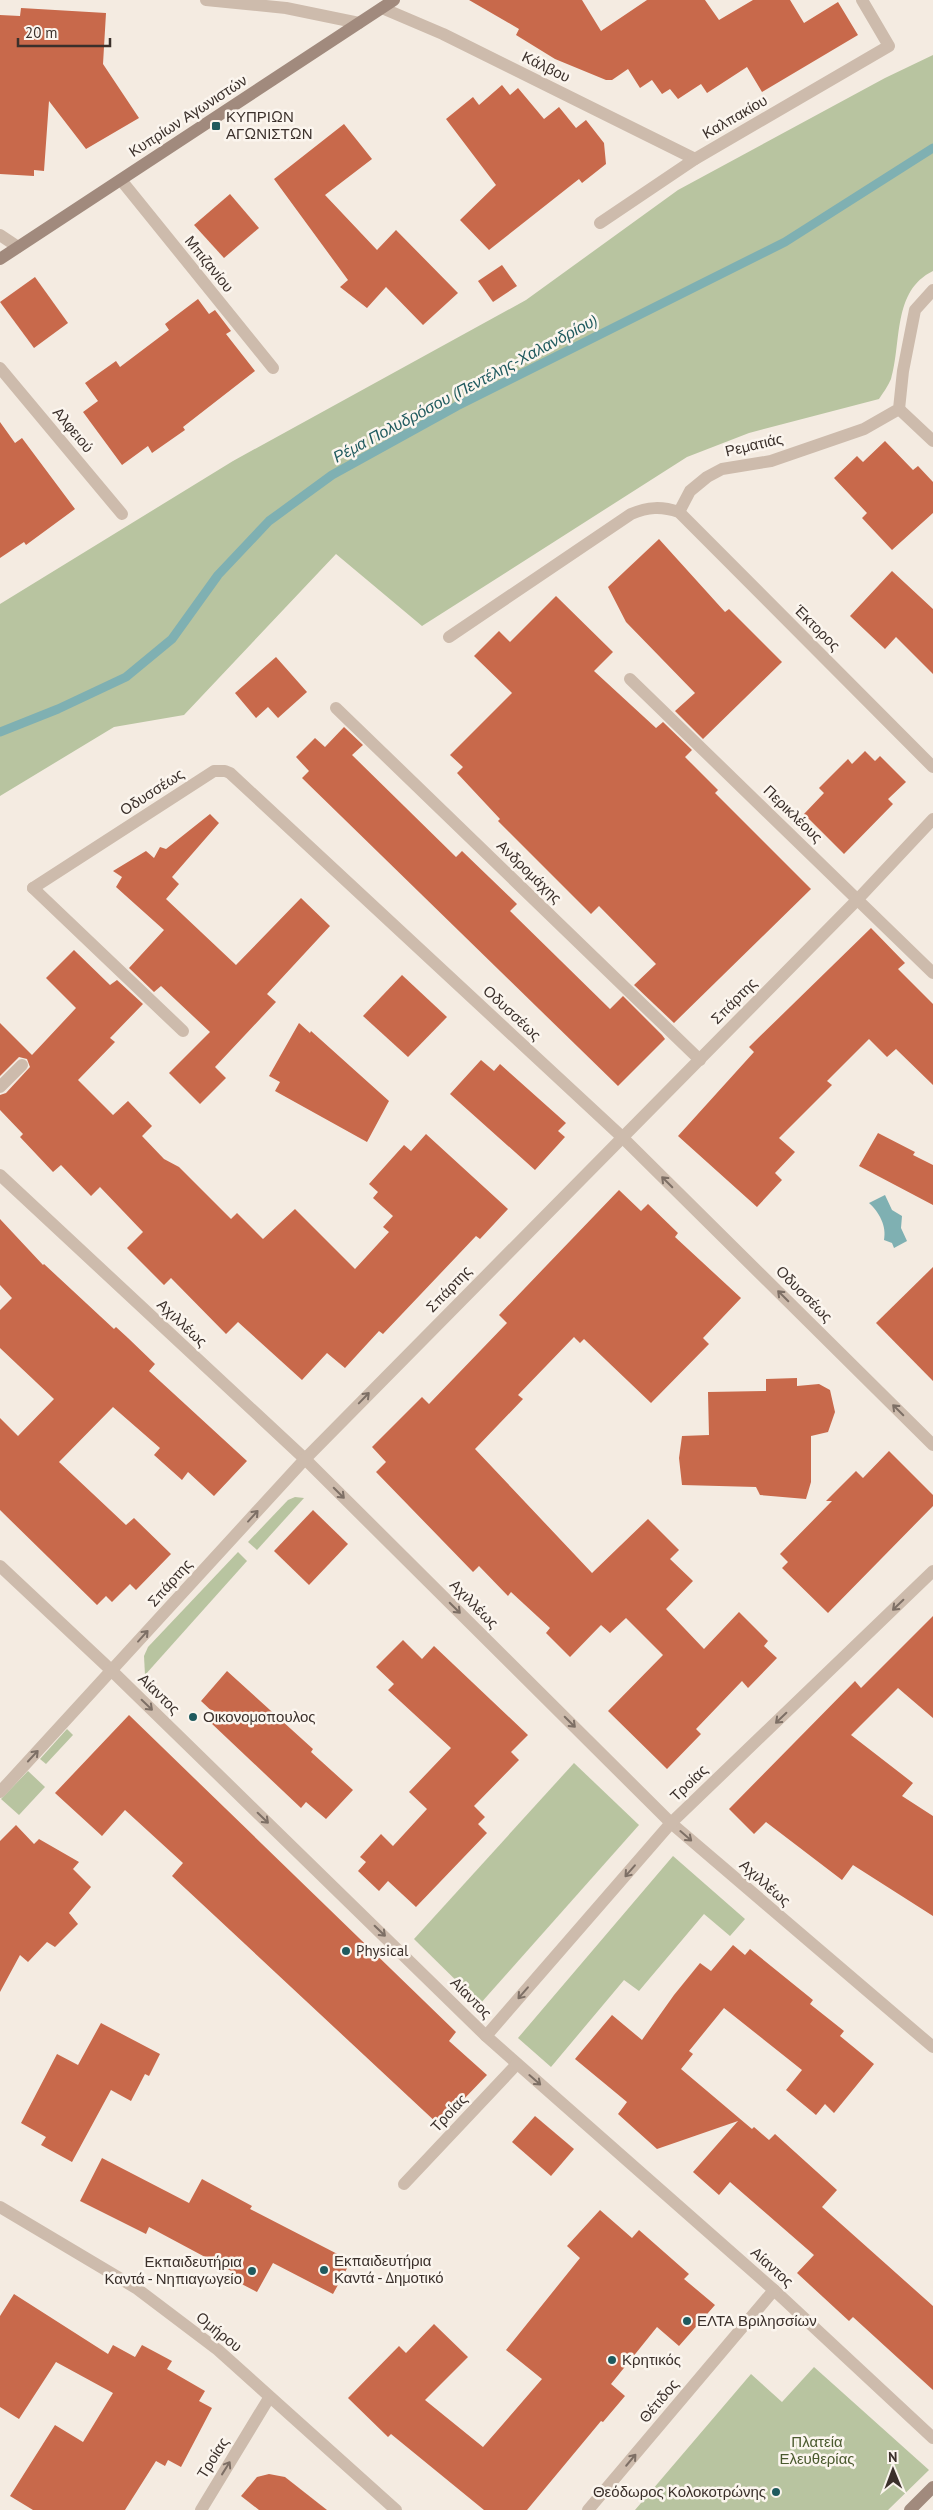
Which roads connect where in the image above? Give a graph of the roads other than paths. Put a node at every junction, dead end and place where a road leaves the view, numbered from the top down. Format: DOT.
graph roads {
  1 [pos="206,0"];
  2 [pos="394,0"];
  3 [pos="862,0"];
  4 [pos="288,4"];
  5 [pos="382,8"];
  6 [pos="358,23"];
  7 [pos="695,159"];
  8 [pos="121,180"];
  9 [pos="600,223"];
  10 [pos="0,235"];
  11 [pos="18,247"];
  12 [pos="0,259"];
  13 [pos="933,290"];
  14 [pos="0,368"];
  15 [pos="273,368"];
  16 [pos="899,409"];
  17 [pos="933,441"];
  18 [pos="679,512"];
  19 [pos="122,514"];
  20 [pos="449,637"];
  21 [pos="630,679"];
  22 [pos="336,708"];
  23 [pos="933,766"];
  24 [pos="933,820"];
  25 [pos="858,899"];
  26 [pos="933,973"];
  27 [pos="183,1031"];
  28 [pos="700,1060"];
  29 [pos="22,1065"];
  30 [pos="0,1087"];
  31 [pos="621,1136"];
  32 [pos="0,1175"];
  33 [pos="933,1445"];
  34 [pos="305,1459"];
  35 [pos="0,1566"];
  36 [pos="933,1571"];
  37 [pos="112,1671"];
  38 [pos="0,1792"];
  39 [pos="671,1823"];
  40 [pos="486,2036"];
  41 [pos="933,2047"];
  42 [pos="517,2064"];
  43 [pos="404,2184"];
  44 [pos="0,2206"];
  45 [pos="774,2290"];
  46 [pos="269,2398"];
  47 [pos="933,2438"];
  48 [pos="933,2486"];
  49 [pos="201,2510"];
  50 [pos="396,2510"];
  51 [pos="588,2510"];
  52 [pos="910,2510"];
  1 -- 4 [label="street"];
  2 -- 5 [label="street, Κυπρίων Αγωνιστών"];
  3 -- 7 [label="street, Καλπακίου"];
  4 -- 6 [label="street"];
  5 -- 6 [label="street, Κυπρίων Αγωνιστών"];
  5 -- 7 [label="street, Κάλβου"];
  6 -- 8 [label="street, Κυπρίων Αγωνιστών"];
  7 -- 9 [label="street, Καλπακίου"];
  8 -- 11 [label="street, Κυπρίων Αγωνιστών"];
  8 -- 15 [label="street, Μπιζανίου"];
  10 -- 11 [label="street"];
  11 -- 12 [label="street, Κυπρίων Αγωνιστών"];
  13 -- 16 [label="street"];
  14 -- 19 [label="street, Αλφειού"];
  16 -- 17 [label="street"];
  16 -- 18 [label="street, Ρεματιάς"];
  18 -- 20 [label="street"];
  18 -- 23 [label="street, Έκτορος"];
  21 -- 25 [label="street, Περικλέους"];
  22 -- 28 [label="street, Ανδρομάχης"];
  24 -- 25 [label="street, Σπάρτης"];
  25 -- 26 [label="street, Περικλέους"];
  25 -- 28 [label="street, Σπάρτης"];
  27 -- 31 [label="street, Οδυσσέως"];
  28 -- 31 [label="street, Σπάρτης"];
  29 -- 30 [label="street"];
  33 -- 31 [label="street, Οδυσσέως, one-way"];
  34 -- 31 [label="street, Σπάρτης, one-way"];
  32 -- 34 [label="street, Αχιλλέως"];
  37 -- 34 [label="street, Σπάρτης, one-way"];
  34 -- 39 [label="street, Αχιλλέως, one-way"];
  35 -- 37 [label="street, Αίαντος"];
  36 -- 39 [label="street, Τροίας, one-way"];
  38 -- 37 [label="street, Σπάρτης, one-way"];
  37 -- 40 [label="street, Αίαντος, one-way"];
  39 -- 40 [label="street, Τροίας, one-way"];
  39 -- 41 [label="street, Αχιλλέως, one-way"];
  40 -- 42 [label="street, Αίαντος"];
  42 -- 43 [label="street, Τροίας"];
  42 -- 45 [label="street, Αίαντος, one-way"];
  44 -- 46 [label="street, Ομήρου"];
  45 -- 47 [label="street, Αίαντος"];
  51 -- 45 [label="street, Θέτιδος, one-way"];
  49 -- 46 [label="street, Τροίας, one-way"];
  46 -- 50 [label="street, Ομήρου"];
  48 -- 52 [label="street"];
}
